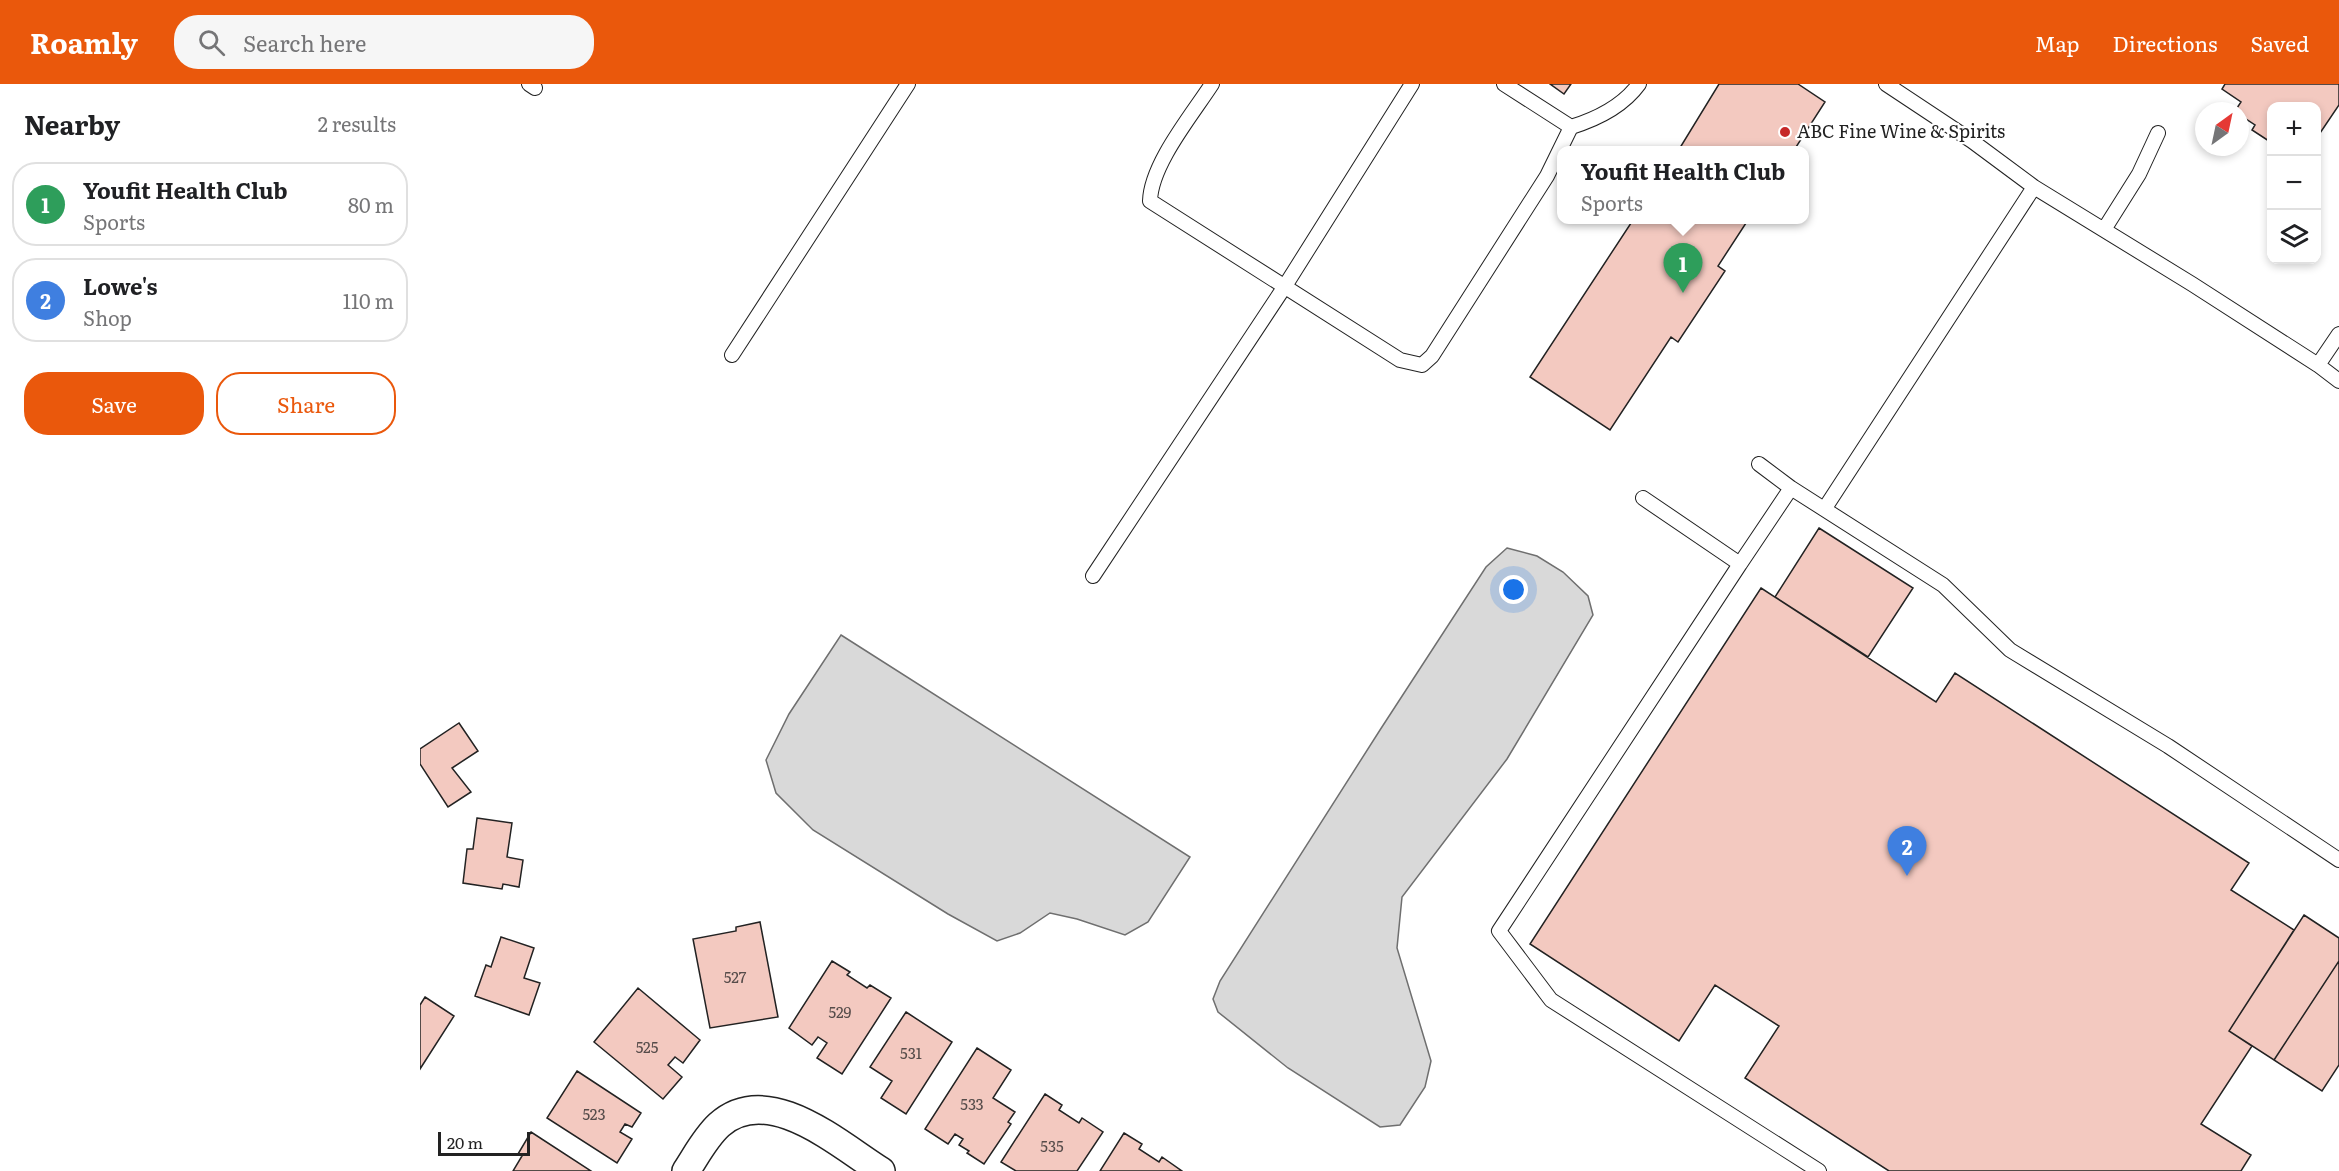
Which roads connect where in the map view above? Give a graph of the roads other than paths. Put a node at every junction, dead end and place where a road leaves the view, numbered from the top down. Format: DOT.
graph roads {
  1 [pos="908,84"];
  2 [pos="1212,84"];
  3 [pos="1412,84"];
  4 [pos="1504,84"];
  5 [pos="1639,84"];
  6 [pos="1886,84"];
  7 [pos="1571,127"];
  8 [pos="2158,134"];
  9 [pos="1562,146"];
  10 [pos="1557,156"];
  11 [pos="2034,187"];
  12 [pos="2104,228"];
  13 [pos="1285,286"];
  14 [pos="2339,334"];
  15 [pos="732,355"];
  16 [pos="2318,364"];
  17 [pos="2339,381"];
  18 [pos="1759,464"];
  19 [pos="1791,488"];
  20 [pos="1643,498"];
  21 [pos="1825,508"];
  22 [pos="1740,564"];
  23 [pos="1093,576"];
  24 [pos="2339,860"];
  25 [pos="686,1171"];
  26 [pos="880,1171"];
  27 [pos="1819,1171"];
  1 -- 15 [label="lane"];
  2 -- 13 [label="lane"];
  3 -- 13 [label="lane"];
  4 -- 7 [label="lane"];
  5 -- 7 [label="lane"];
  6 -- 11 [label="lane"];
  7 -- 9 [label="lane"];
  8 -- 12 [label="lane"];
  10 -- 13 [label="lane"];
  11 -- 12 [label="lane"];
  11 -- 21 [label="lane"];
  12 -- 16 [label="lane"];
  13 -- 23 [label="lane"];
  14 -- 16 [label="lane"];
  16 -- 17 [label="lane"];
  18 -- 19 [label="lane"];
  19 -- 21 [label="lane"];
  19 -- 22 [label="lane"];
  20 -- 22 [label="lane"];
  21 -- 24 [label="lane"];
  22 -- 27 [label="lane"];
  25 -- 26 [label="street"];
}
